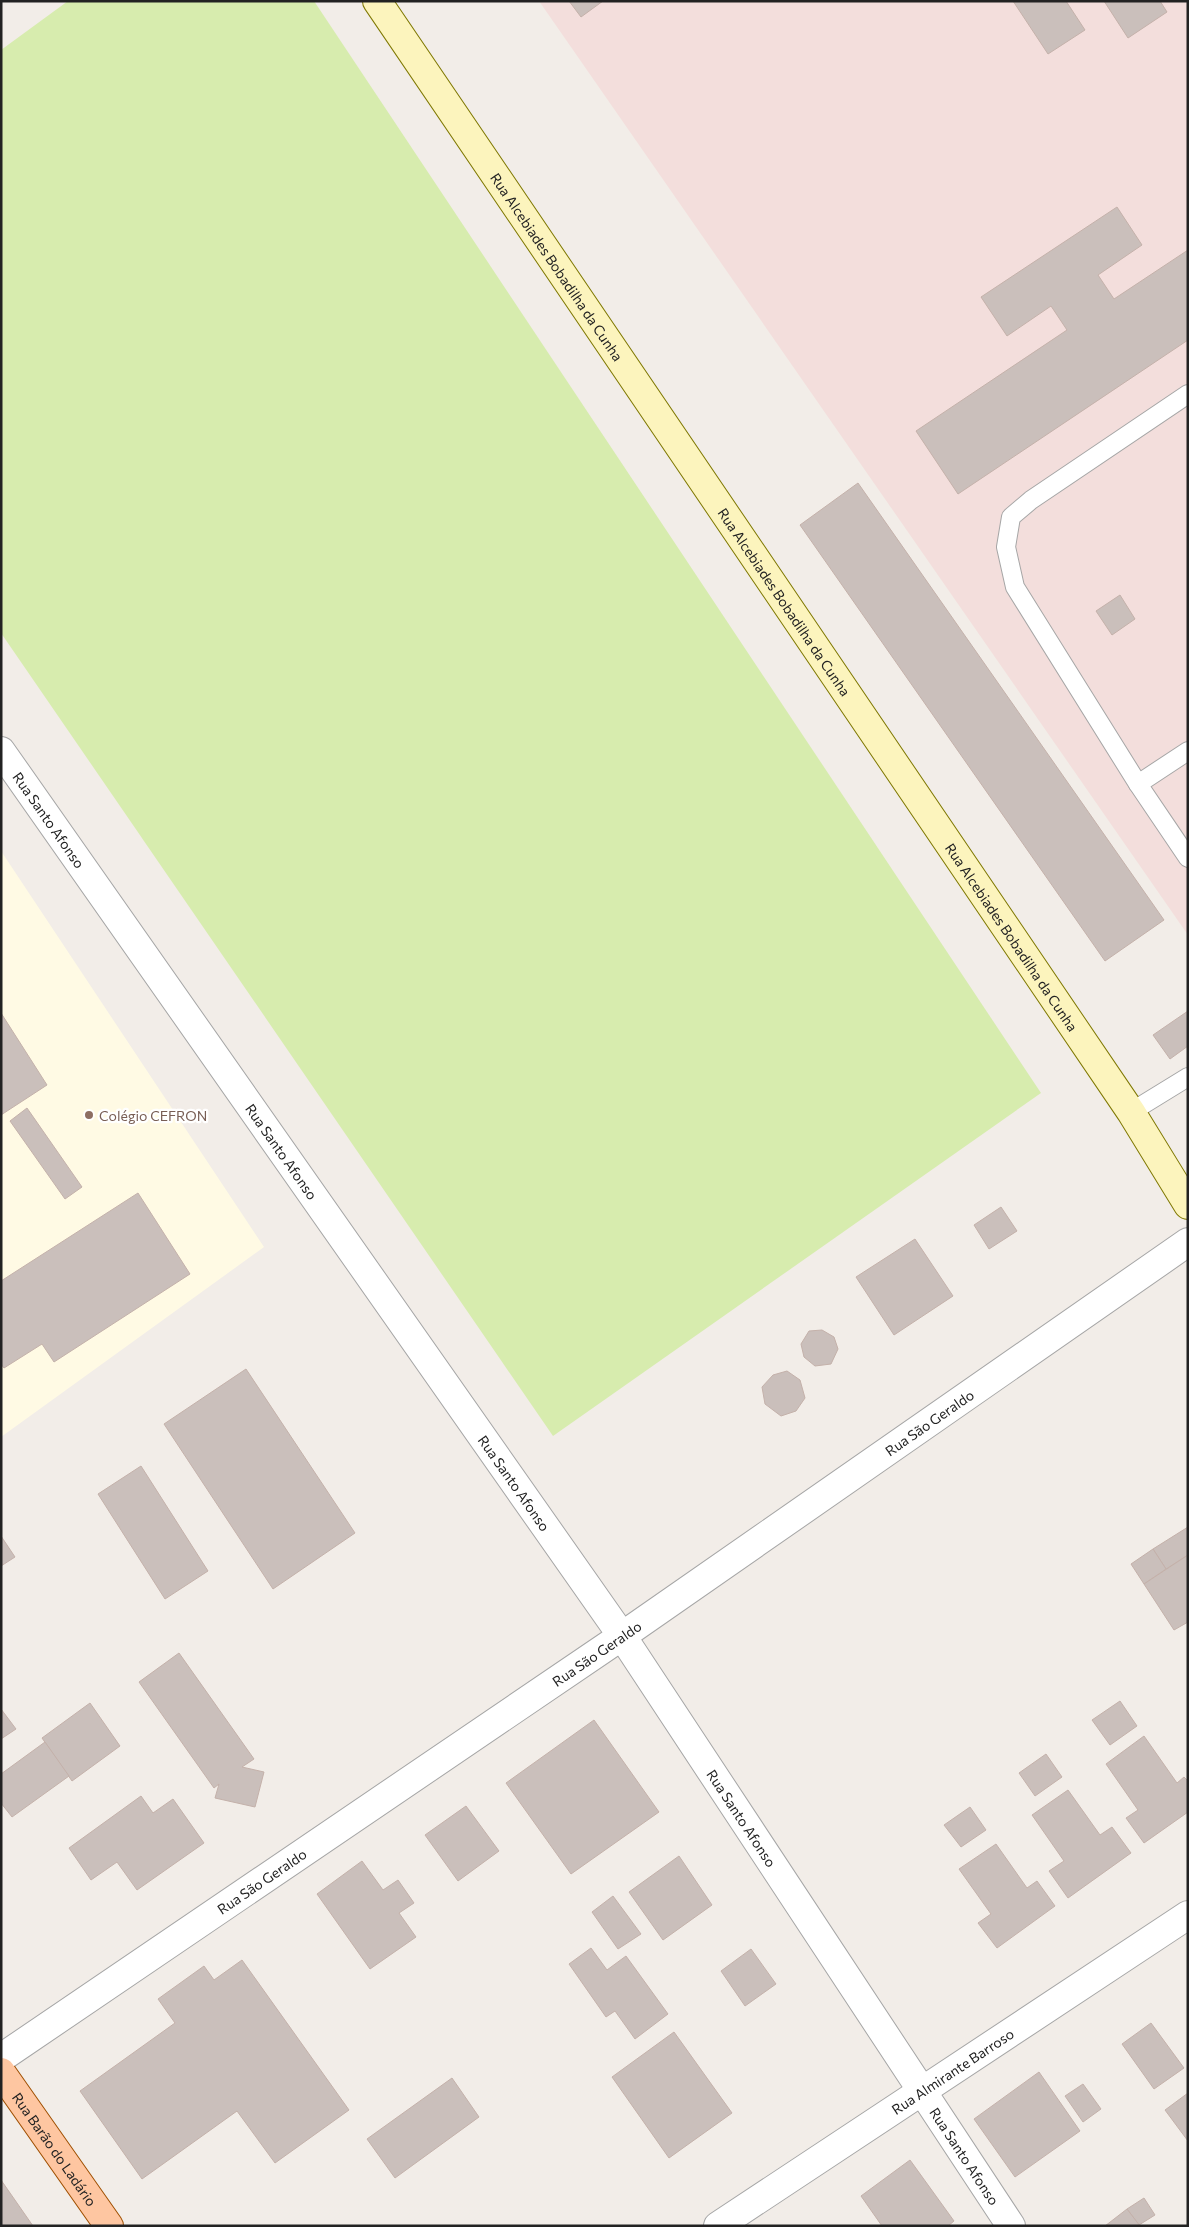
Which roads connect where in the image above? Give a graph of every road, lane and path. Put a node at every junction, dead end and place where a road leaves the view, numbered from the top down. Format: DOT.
graph roads {
  1 [pos="377,1"];
  2 [pos="1188,394"];
  3 [pos="1188,750"];
  4 [pos="1,751"];
  5 [pos="1138,784"];
  6 [pos="1188,858"];
  7 [pos="1188,1078"];
  8 [pos="1131,1112"];
  9 [pos="1188,1205"];
  10 [pos="1188,1242"];
  11 [pos="622,1636"];
  12 [pos="1188,1915"];
  13 [pos="1,2058"];
  14 [pos="1,2072"];
  15 [pos="920,2091"];
  16 [pos="109,2226"];
  17 [pos="718,2226"];
  18 [pos="1010,2226"];
  1 -- 8 [label="street, Rua Alcebiades Bobadilha da Cunha"];
  2 -- 5 [label="lane"];
  3 -- 5 [label="lane"];
  4 -- 11 [label="street, Rua Santo Afonso"];
  5 -- 6 [label="lane"];
  7 -- 8 [label="lane"];
  8 -- 9 [label="street, Rua Alcebiades Bobadilha da Cunha"];
  10 -- 11 [label="street, Rua São Geraldo"];
  11 -- 13 [label="street, Rua São Geraldo"];
  11 -- 15 [label="street, Rua Santo Afonso"];
  12 -- 15 [label="street, Rua Almirante Barroso"];
  14 -- 16 [label="main road, Rua Barão do Ladário"];
  15 -- 17 [label="street, Rua Almirante Barroso"];
  15 -- 18 [label="street, Rua Santo Afonso"];
}
